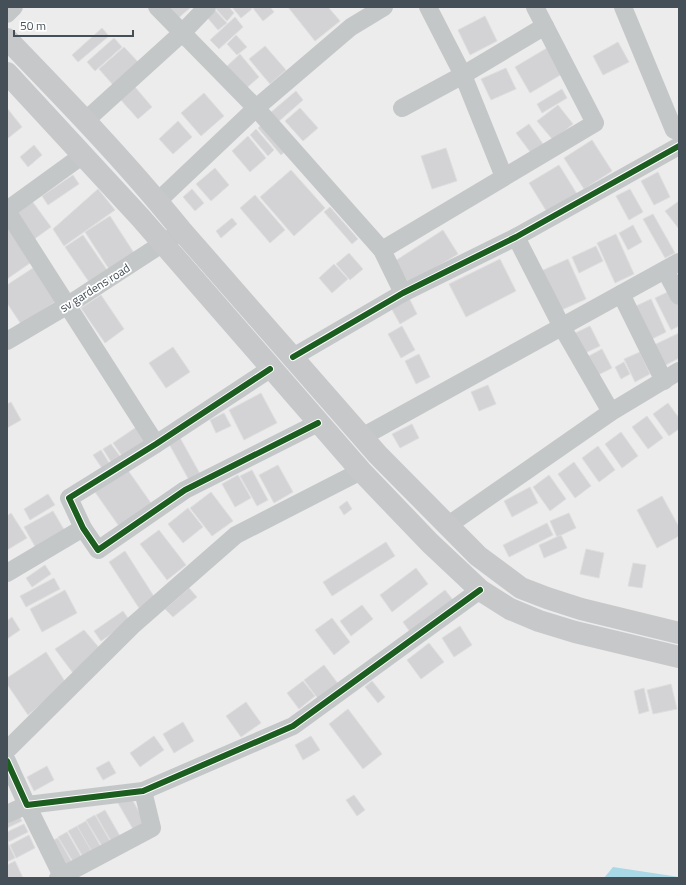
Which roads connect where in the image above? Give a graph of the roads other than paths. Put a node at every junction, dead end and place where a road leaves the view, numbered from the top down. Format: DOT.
graph roads {
  1 [pos="14,7"];
  2 [pos="157,7"];
  3 [pos="206,7"];
  4 [pos="384,7"];
  5 [pos="428,7"];
  6 [pos="535,7"];
  7 [pos="623,7"];
  8 [pos="7,14"];
  9 [pos="545,26"];
  10 [pos="182,33"];
  11 [pos="7,38"];
  12 [pos="463,75"];
  13 [pos="11,85"];
  14 [pos="256,108"];
  15 [pos="402,108"];
  16 [pos="85,121"];
  17 [pos="679,132"];
  18 [pos="679,146"];
  19 [pos="83,155"];
  20 [pos="504,177"];
  21 [pos="158,201"];
  22 [pos="7,211"];
  23 [pos="181,230"];
  24 [pos="516,237"];
  25 [pos="163,245"];
  26 [pos="382,250"];
  27 [pos="672,266"];
  28 [pos="403,293"];
  29 [pos="621,294"];
  30 [pos="679,296"];
  31 [pos="68,305"];
  32 [pos="562,327"];
  33 [pos="7,341"];
  34 [pos="293,357"];
  35 [pos="270,368"];
  36 [pos="679,371"];
  37 [pos="664,381"];
  38 [pos="611,412"];
  39 [pos="318,423"];
  40 [pos="362,437"];
  41 [pos="156,444"];
  42 [pos="361,471"];
  43 [pos="447,526"];
  44 [pos="83,528"];
  45 [pos="7,573"];
  46 [pos="480,590"];
  47 [pos="679,632"];
  48 [pos="679,657"];
  49 [pos="7,750"];
  50 [pos="7,761"];
  51 [pos="143,791"];
  52 [pos="27,805"];
  53 [pos="7,814"];
  54 [pos="60,877"];
  1 -- 8 [label="street"];
  2 -- 10 [label="street"];
  3 -- 10 [label="street"];
  4 -- 14 [label="street"];
  5 -- 12 [label="street"];
  6 -- 9 [label="street"];
  7 -- 17 [label="street"];
  9 -- 12 [label="street"];
  9 -- 20 [label="street"];
  10 -- 14 [label="street"];
  10 -- 16 [label="street"];
  11 -- 16 [label="main road"];
  12 -- 15 [label="street"];
  12 -- 20 [label="street"];
  13 -- 19 [label="main road"];
  14 -- 21 [label="street"];
  14 -- 26 [label="street"];
  16 -- 21 [label="main road"];
  18 -- 24 [label="street"];
  19 -- 22 [label="street"];
  19 -- 25 [label="main road"];
  20 -- 26 [label="street"];
  21 -- 23 [label="main road"];
  22 -- 31 [label="street"];
  23 -- 25 [label="street, sv gardens road"];
  23 -- 34 [label="main road"];
  24 -- 28 [label="street"];
  24 -- 32 [label="street"];
  25 -- 31 [label="street, sv gardens road"];
  25 -- 35 [label="main road"];
  26 -- 28 [label="street"];
  27 -- 29 [label="street"];
  27 -- 30 [label="street"];
  28 -- 34 [label="street"];
  29 -- 32 [label="street"];
  29 -- 37 [label="street"];
  31 -- 33 [label="street, sv gardens road"];
  31 -- 41 [label="street"];
  32 -- 38 [label="street"];
  32 -- 40 [label="street"];
  34 -- 40 [label="main road"];
  35 -- 39 [label="main road"];
  35 -- 41 [label="street"];
  36 -- 37 [label="street"];
  37 -- 38 [label="street"];
  38 -- 43 [label="street"];
  39 -- 42 [label="main road"];
  39 -- 44 [label="street"];
  40 -- 43 [label="main road"];
  41 -- 44 [label="street"];
  42 -- 46 [label="main road"];
  42 -- 49 [label="street"];
  43 -- 47 [label="main road"];
  44 -- 45 [label="street"];
  46 -- 48 [label="main road"];
  46 -- 51 [label="street"];
  50 -- 52 [label="street"];
  51 -- 52 [label="street"];
  51 -- 54 [label="street"];
  52 -- 53 [label="street"];
  52 -- 54 [label="street"];
}
